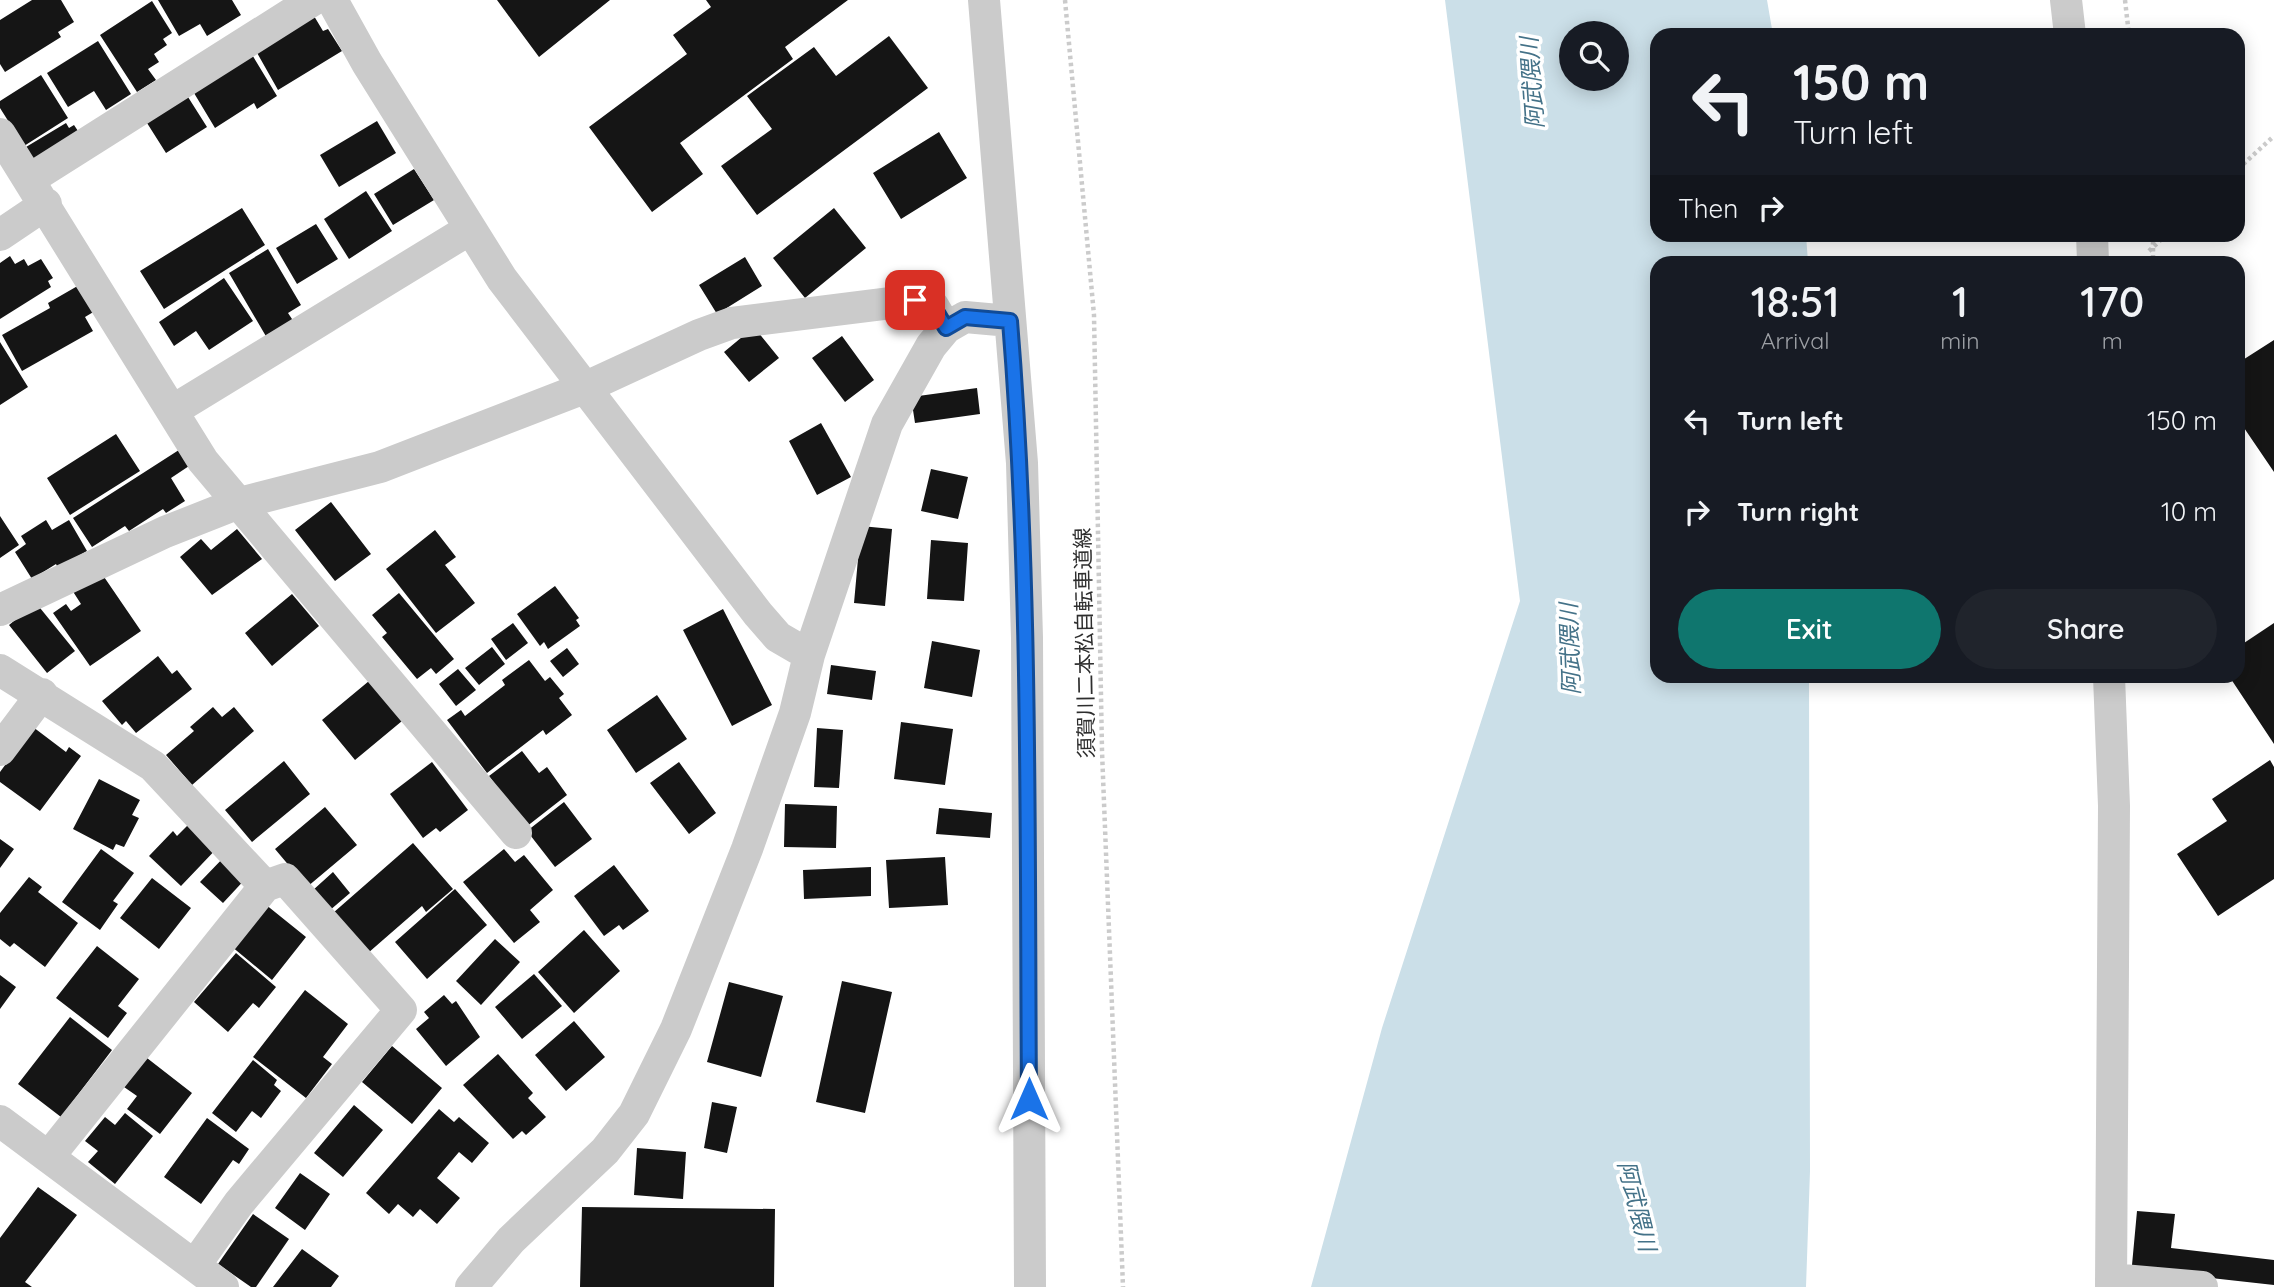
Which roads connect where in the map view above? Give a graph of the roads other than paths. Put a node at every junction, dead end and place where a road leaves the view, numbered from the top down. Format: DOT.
graph roads {
  1 [pos="313,0"];
  2 [pos="332,0"];
  3 [pos="984,0"];
  4 [pos="2066,0"];
  5 [pos="2069,28"];
  6 [pos="0,134"];
  7 [pos="38,191"];
  8 [pos="470,229"];
  9 [pos="0,235"];
  10 [pos="1010,321"];
  11 [pos="946,328"];
  12 [pos="584,388"];
  13 [pos="172,411"];
  14 [pos="236,504"];
  15 [pos="0,611"];
  16 [pos="809,654"];
  17 [pos="0,670"];
  18 [pos="2109,683"];
  19 [pos="43,694"];
  20 [pos="0,750"];
  21 [pos="516,833"];
  22 [pos="265,886"];
  23 [pos="0,1121"];
  24 [pos="50,1155"];
  25 [pos="204,1278"];
  26 [pos="2111,1283"];
  27 [pos="471,1287"];
  28 [pos="1030,1287"];
  29 [pos="2202,1287"];
  1 -- 7 [label="street"];
  2 -- 8 [label="street"];
  3 -- 10 [label="street"];
  4 -- 5 [label="street"];
  6 -- 7 [label="street"];
  7 -- 9 [label="street"];
  7 -- 13 [label="street"];
  8 -- 12 [label="street"];
  8 -- 13 [label="street"];
  10 -- 11 [label="street"];
  10 -- 28 [label="street"];
  11 -- 12 [label="street"];
  11 -- 16 [label="street"];
  12 -- 14 [label="street"];
  12 -- 16 [label="street"];
  13 -- 14 [label="street"];
  14 -- 15 [label="street"];
  14 -- 21 [label="street"];
  16 -- 27 [label="street"];
  17 -- 19 [label="street"];
  18 -- 26 [label="street"];
  19 -- 20 [label="street"];
  19 -- 22 [label="street"];
  22 -- 24 [label="street"];
  22 -- 25 [label="street"];
  23 -- 24 [label="street"];
  24 -- 25 [label="street"];
  26 -- 29 [label="street"];
}
